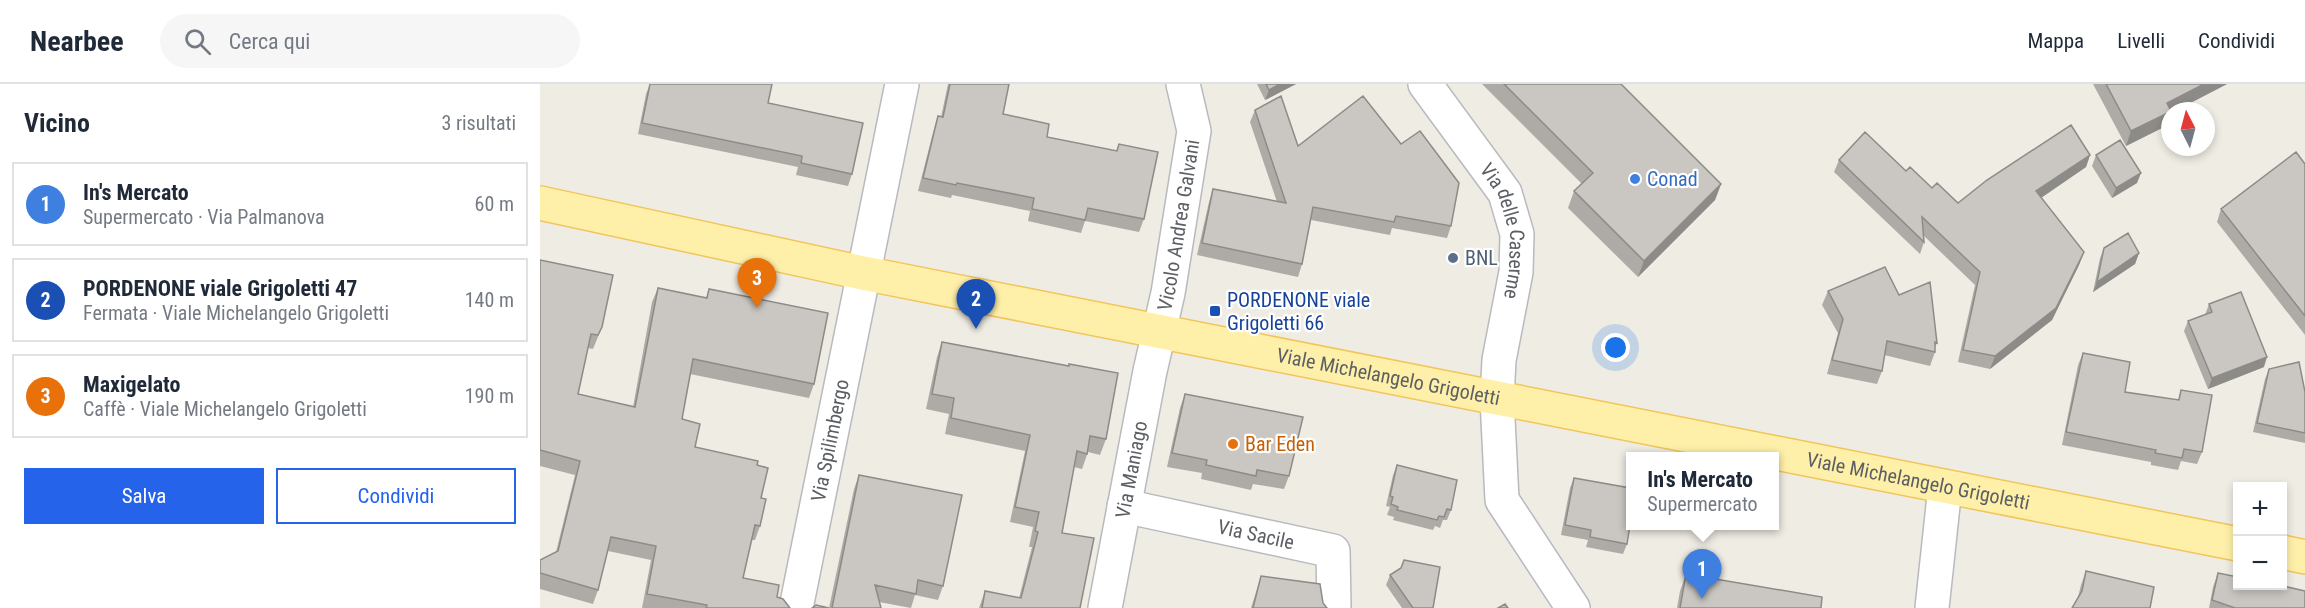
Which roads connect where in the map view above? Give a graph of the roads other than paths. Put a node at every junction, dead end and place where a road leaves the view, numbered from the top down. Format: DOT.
graph roads {
  1 [pos="902,84"];
  2 [pos="1183,84"];
  3 [pos="1425,84"];
  4 [pos="540,203"];
  5 [pos="863,273"];
  6 [pos="1158,330"];
  7 [pos="1497,399"];
  8 [pos="1767,452"];
  9 [pos="1779,454"];
  10 [pos="1945,487"];
  11 [pos="1124,506"];
  12 [pos="2233,543"];
  13 [pos="2287,553"];
  14 [pos="2305,557"];
  15 [pos="796,608"];
  16 [pos="1105,608"];
  17 [pos="1334,608"];
  18 [pos="1573,608"];
  19 [pos="1932,608"];
  1 -- 5 [label="street, Via Spilimbergo"];
  2 -- 6 [label="street, Vicolo Andrea Galvani"];
  3 -- 7 [label="street, Via delle Caserme"];
  4 -- 5 [label="main road, Viale Michelangelo Grigoletti"];
  5 -- 6 [label="main road, Viale Michelangelo Grigoletti"];
  5 -- 15 [label="street, Via Spilimbergo"];
  6 -- 7 [label="main road, Viale Michelangelo Grigoletti"];
  6 -- 11 [label="street, Via Maniago"];
  7 -- 8 [label="main road, Viale Michelangelo Grigoletti"];
  7 -- 18 [label="street, Via delle Caserme"];
  9 -- 10 [label="main road, Viale Michelangelo Grigoletti"];
  10 -- 12 [label="main road, Viale Michelangelo Grigoletti"];
  10 -- 19 [label="street"];
  11 -- 16 [label="street, Via Maniago"];
  11 -- 17 [label="street, Via Sacile"];
  13 -- 14 [label="main road"];
}
